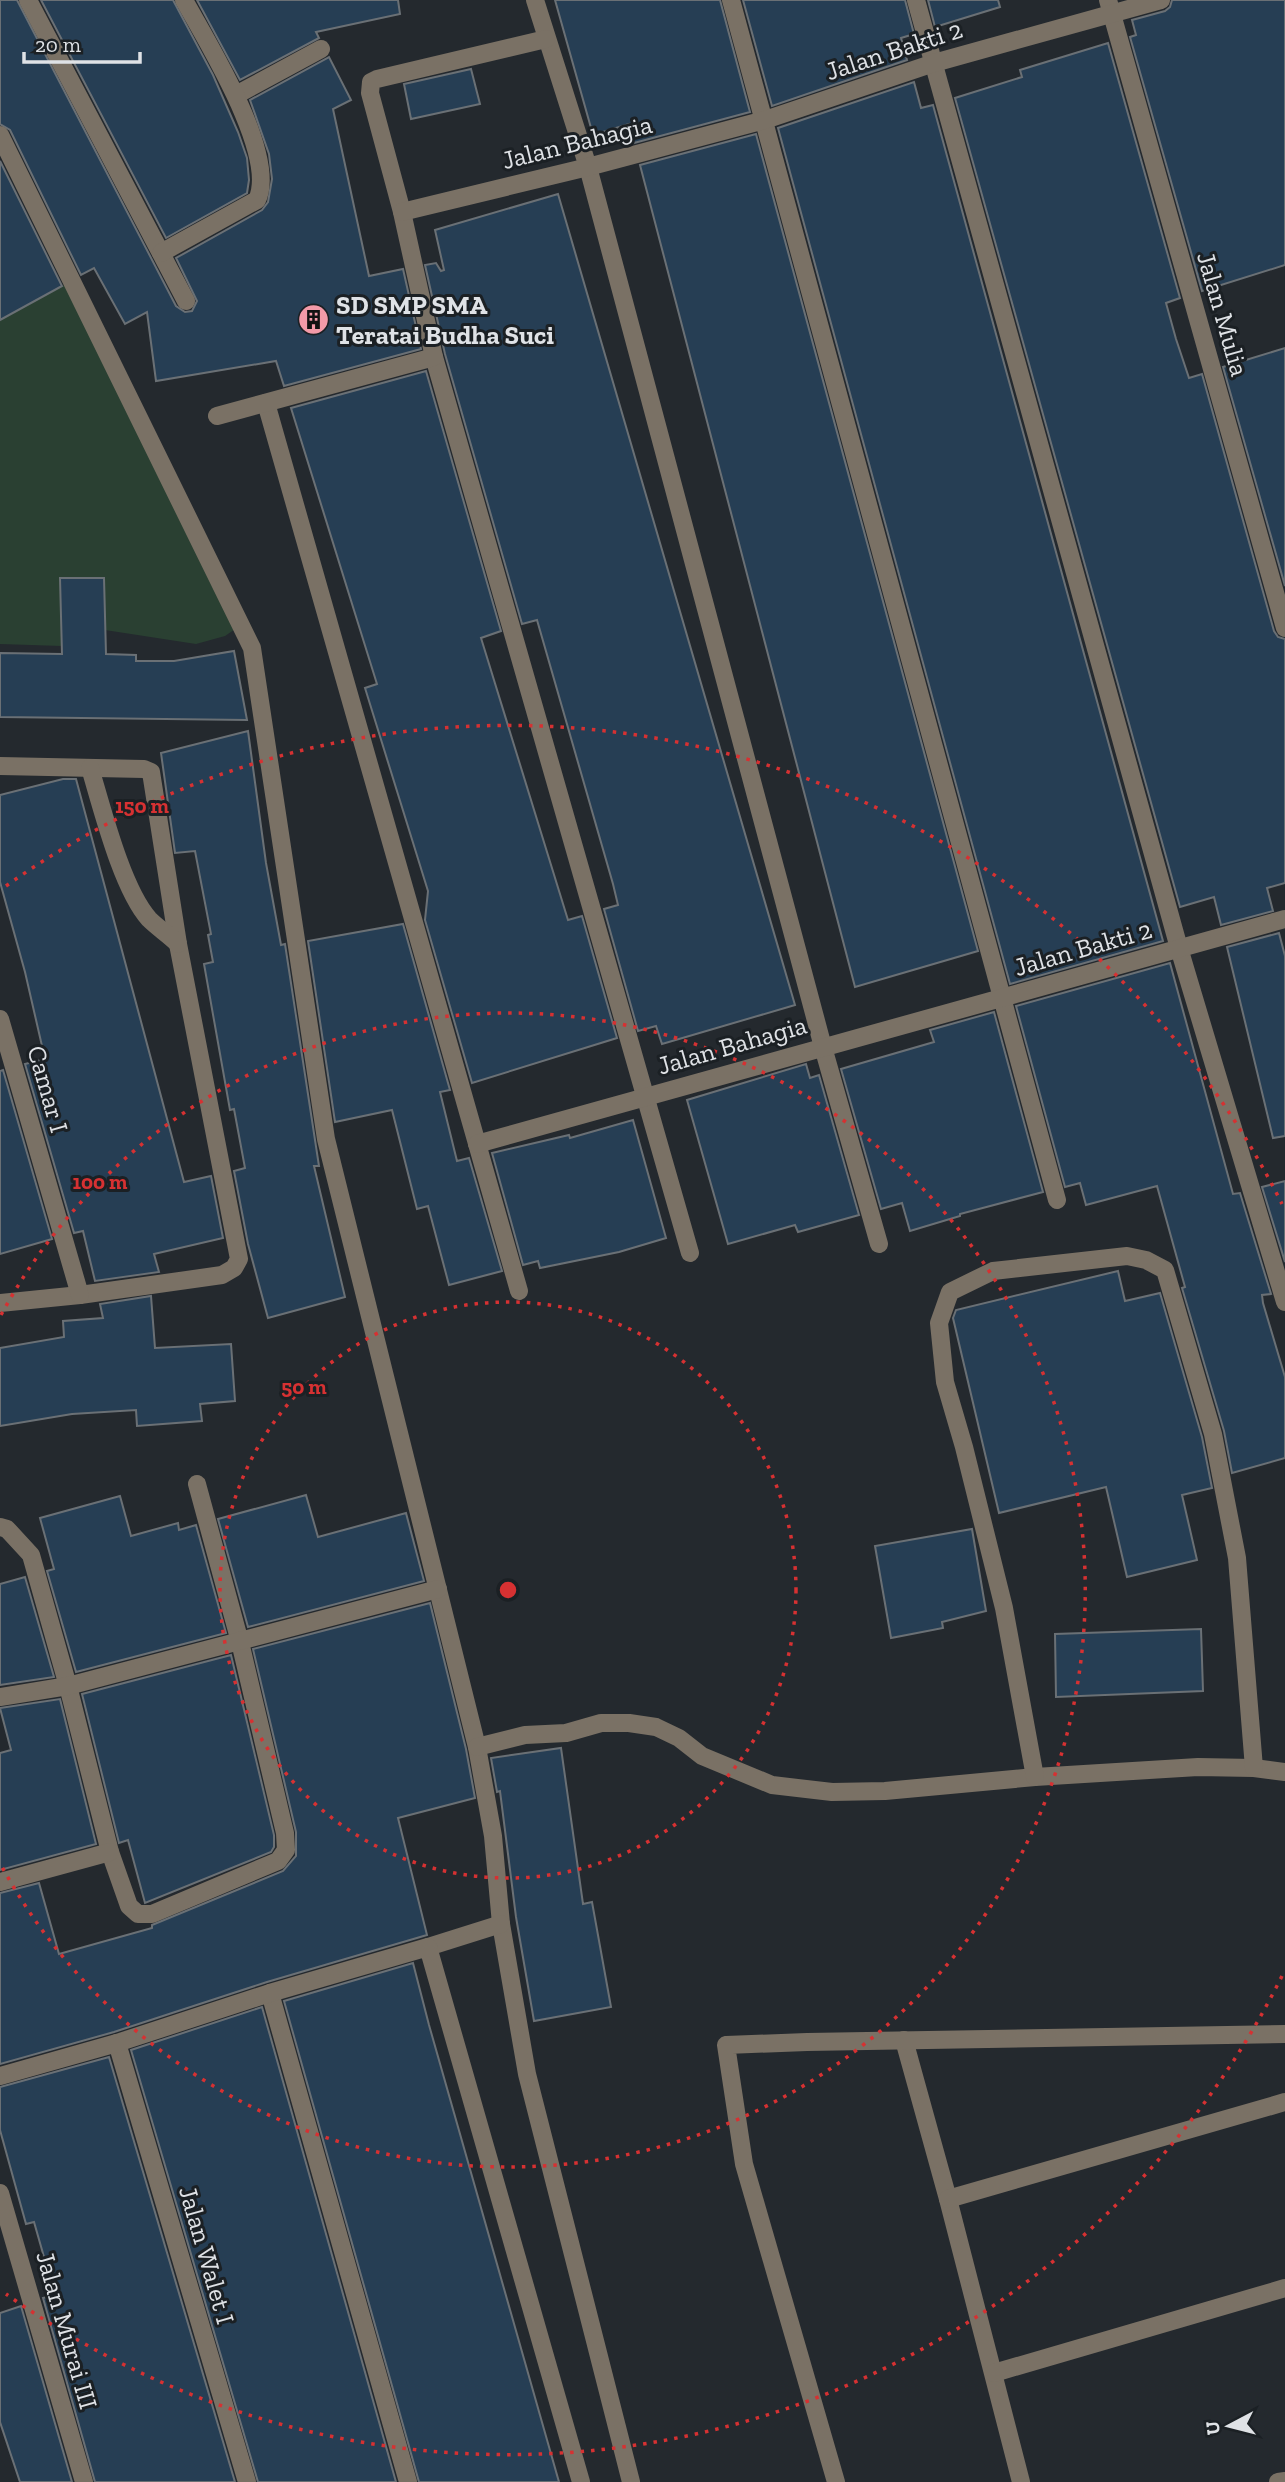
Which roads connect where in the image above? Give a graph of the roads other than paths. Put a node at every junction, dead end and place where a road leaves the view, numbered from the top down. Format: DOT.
graph roads {
  1 [pos="27,0"];
  2 [pos="184,0"];
  3 [pos="534,0"];
  4 [pos="731,0"];
  5 [pos="916,0"];
  6 [pos="1161,0"];
  7 [pos="1110,7"];
  8 [pos="546,39"];
  9 [pos="321,49"];
  10 [pos="934,63"];
  11 [pos="236,95"];
  12 [pos="765,120"];
  13 [pos="0,135"];
  14 [pos="588,167"];
  15 [pos="402,212"];
  16 [pos="160,253"];
  17 [pos="186,301"];
  18 [pos="434,357"];
  19 [pos="266,403"];
  20 [pos="216,416"];
  21 [pos="1285,628"];
  22 [pos="0,766"];
  23 [pos="90,768"];
  24 [pos="1285,919"];
  25 [pos="178,944"];
  26 [pos="1179,948"];
  27 [pos="1001,998"];
  28 [pos="0,1018"];
  29 [pos="823,1047"];
  30 [pos="645,1097"];
  31 [pos="477,1144"];
  32 [pos="1057,1200"];
  33 [pos="879,1244"];
  34 [pos="690,1253"];
  35 [pos="519,1291"];
  36 [pos="80,1295"];
  37 [pos="1285,1302"];
  38 [pos="0,1303"];
  39 [pos="197,1484"];
  40 [pos="0,1527"];
  41 [pos="438,1589"];
  42 [pos="240,1642"];
  43 [pos="68,1686"];
  44 [pos="0,1697"];
  45 [pos="477,1747"];
  46 [pos="1254,1768"];
  47 [pos="1285,1772"];
  48 [pos="1035,1777"];
  49 [pos="110,1852"];
  50 [pos="0,1882"];
  51 [pos="501,1924"];
  52 [pos="428,1947"];
  53 [pos="270,1993"];
  54 [pos="1285,2034"];
  55 [pos="904,2040"];
  56 [pos="117,2043"];
  57 [pos="0,2076"];
  58 [pos="1285,2102"];
  59 [pos="0,2193"];
  60 [pos="948,2199"];
  61 [pos="1285,2288"];
  62 [pos="994,2373"];
  63 [pos="1285,2481"];
  64 [pos="84,2482"];
  65 [pos="247,2482"];
  66 [pos="408,2482"];
  67 [pos="582,2482"];
  68 [pos="631,2482"];
  69 [pos="836,2482"];
  70 [pos="1021,2482"];
  71 [pos="1278,2482"];
  1 -- 16 [label="street"];
  2 -- 11 [label="street"];
  3 -- 8 [label="street"];
  4 -- 12 [label="street"];
  5 -- 10 [label="street"];
  6 -- 7 [label="street, Jalan Bakti 2"];
  7 -- 10 [label="street, Jalan Bakti 2"];
  7 -- 21 [label="street, Jalan Mulia"];
  8 -- 14 [label="street"];
  8 -- 15 [label="street"];
  9 -- 11 [label="street"];
  10 -- 12 [label="street, Jalan Bakti 2"];
  10 -- 26 [label="street"];
  11 -- 16 [label="street"];
  12 -- 14 [label="street, Jalan Bahagia"];
  12 -- 27 [label="street"];
  13 -- 41 [label="street"];
  14 -- 15 [label="street, Jalan Bahagia"];
  14 -- 29 [label="street"];
  15 -- 18 [label="street"];
  16 -- 17 [label="street"];
  18 -- 19 [label="street"];
  18 -- 30 [label="street"];
  19 -- 20 [label="street"];
  19 -- 31 [label="street"];
  22 -- 23 [label="street"];
  23 -- 25 [label="street"];
  23 -- 25 [label="street"];
  24 -- 26 [label="street, Jalan Bakti 2"];
  25 -- 36 [label="street"];
  26 -- 27 [label="street, Jalan Bakti 2"];
  26 -- 37 [label="street"];
  27 -- 29 [label="street, Jalan Bahagia"];
  27 -- 32 [label="street"];
  28 -- 36 [label="street, Camar I"];
  29 -- 30 [label="street, Jalan Bahagia"];
  29 -- 33 [label="street"];
  30 -- 31 [label="street, Jalan Bahagia"];
  30 -- 34 [label="street"];
  31 -- 35 [label="street"];
  36 -- 38 [label="street"];
  39 -- 42 [label="street"];
  40 -- 43 [label="street"];
  41 -- 42 [label="street"];
  41 -- 45 [label="street"];
  42 -- 43 [label="street"];
  42 -- 49 [label="street"];
  43 -- 44 [label="street"];
  43 -- 49 [label="street"];
  45 -- 48 [label="street"];
  45 -- 51 [label="street"];
  46 -- 47 [label="street"];
  46 -- 48 [label="street"];
  46 -- 48 [label="street"];
  49 -- 50 [label="street"];
  51 -- 52 [label="street"];
  51 -- 68 [label="street"];
  52 -- 53 [label="street"];
  52 -- 67 [label="street"];
  53 -- 56 [label="street"];
  53 -- 66 [label="street"];
  54 -- 55 [label="street"];
  55 -- 60 [label="street"];
  55 -- 69 [label="street"];
  56 -- 57 [label="street"];
  56 -- 65 [label="street, Jalan Walet I"];
  58 -- 60 [label="street"];
  59 -- 64 [label="street, Jalan Murai III"];
  60 -- 62 [label="street"];
  61 -- 62 [label="street"];
  62 -- 70 [label="street"];
  63 -- 71 [label="street"];
}
